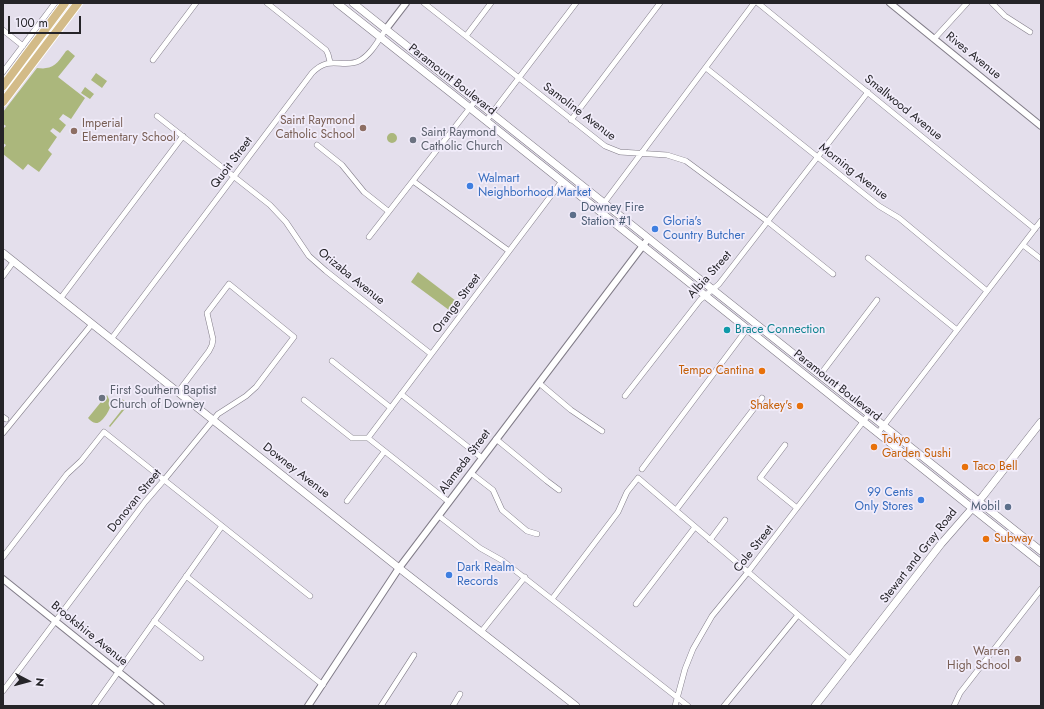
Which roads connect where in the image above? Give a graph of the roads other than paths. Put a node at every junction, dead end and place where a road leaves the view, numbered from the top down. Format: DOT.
graph roads {
  1 [pos="55,3"];
  2 [pos="65,3"];
  3 [pos="78,3"];
  4 [pos="196,3"];
  5 [pos="267,3"];
  6 [pos="337,3"];
  7 [pos="353,3"];
  8 [pos="406,3"];
  9 [pos="424,3"];
  10 [pos="491,3"];
  11 [pos="576,3"];
  12 [pos="660,3"];
  13 [pos="754,3"];
  14 [pos="758,3"];
  15 [pos="890,3"];
  16 [pos="967,3"];
  17 [pos="992,3"];
  18 [pos="386,29"];
  19 [pos="3,30"];
  20 [pos="1030,32"];
  21 [pos="466,36"];
  22 [pos="380,37"];
  23 [pos="934,39"];
  24 [pos="23,46"];
  25 [pos="153,60"];
  26 [pos="330,62"];
  27 [pos="706,68"];
  28 [pos="3,72"];
  29 [pos="518,78"];
  30 [pos="3,86"];
  31 [pos="868,92"];
  32 [pos="476,100"];
  33 [pos="3,102"];
  34 [pos="470,108"];
  35 [pos="492,113"];
  36 [pos="157,116"];
  37 [pos="486,120"];
  38 [pos="571,120"];
  39 [pos="1040,123"];
  40 [pos="183,136"];
  41 [pos="317,145"];
  42 [pos="641,153"];
  43 [pos="818,157"];
  44 [pos="234,176"];
  45 [pos="413,181"];
  46 [pos="562,181"];
  47 [pos="579,183"];
  48 [pos="604,203"];
  49 [pos="388,211"];
  50 [pos="598,211"];
  51 [pos="767,221"];
  52 [pos="1041,221"];
  53 [pos="1035,229"];
  54 [pos="369,237"];
  55 [pos="648,238"];
  56 [pos="1023,245"];
  57 [pos="643,246"];
  58 [pos="509,251"];
  59 [pos="3,253"];
  60 [pos="868,258"];
  61 [pos="1041,259"];
  62 [pos="14,261"];
  63 [pos="834,274"];
  64 [pos="3,276"];
  65 [pos="712,289"];
  66 [pos="987,292"];
  67 [pos="705,296"];
  68 [pos="60,298"];
  69 [pos="877,300"];
  70 [pos="92,324"];
  71 [pos="747,329"];
  72 [pos="957,330"];
  73 [pos="112,338"];
  74 [pos="432,354"];
  75 [pos="332,361"];
  76 [pos="820,375"];
  77 [pos="539,383"];
  78 [pos="178,392"];
  79 [pos="401,394"];
  80 [pos="625,396"];
  81 [pos="762,398"];
  82 [pos="304,400"];
  83 [pos="390,408"];
  84 [pos="869,414"];
  85 [pos="213,420"];
  86 [pos="863,422"];
  87 [pos="1041,422"];
  88 [pos="883,426"];
  89 [pos="602,431"];
  90 [pos="3,433"];
  91 [pos="878,433"];
  92 [pos="368,438"];
  93 [pos="496,439"];
  94 [pos="785,445"];
  95 [pos="384,452"];
  96 [pos="482,458"];
  97 [pos="642,469"];
  98 [pos="471,473"];
  99 [pos="164,480"];
  100 [pos="559,490"];
  101 [pos="347,501"];
  102 [pos="978,501"];
  103 [pos="449,502"];
  104 [pos="797,508"];
  105 [pos="972,508"];
  106 [pos="676,510"];
  107 [pos="439,516"];
  108 [pos="725,520"];
  109 [pos="222,526"];
  110 [pos="695,527"];
  111 [pos="537,534"];
  112 [pos="710,540"];
  113 [pos="1041,551"];
  114 [pos="3,557"];
  115 [pos="1041,563"];
  116 [pos="399,568"];
  117 [pos="748,572"];
  118 [pos="186,576"];
  119 [pos="525,577"];
  120 [pos="3,579"];
  121 [pos="1041,589"];
  122 [pos="310,596"];
  123 [pos="552,599"];
  124 [pos="636,604"];
  125 [pos="798,615"];
  126 [pos="55,621"];
  127 [pos="154,621"];
  128 [pos="481,632"];
  129 [pos="414,655"];
  130 [pos="201,658"];
  131 [pos="852,660"];
  132 [pos="119,672"];
  133 [pos="323,685"];
  134 [pos="3,691"];
  135 [pos="460,694"];
  136 [pos="677,697"];
  137 [pos="818,705"];
  138 [pos="94,706"];
  139 [pos="161,706"];
  140 [pos="308,706"];
  141 [pos="380,706"];
  142 [pos="453,706"];
  143 [pos="576,706"];
  144 [pos="675,706"];
  145 [pos="688,706"];
  146 [pos="724,706"];
  147 [pos="954,706"];
  1 -- 24 [label="street"];
  2 -- 30 [label="main road"];
  3 -- 33 [label="main road"];
  4 -- 25 [label="street"];
  5 -- 26 [label="street"];
  6 -- 22 [label="main road, Paramount Boulevard"];
  7 -- 18 [label="main road, Paramount Boulevard"];
  8 -- 18 [label="street"];
  9 -- 21 [label="street, Samoline Avenue"];
  10 -- 21 [label="street"];
  11 -- 29 [label="street"];
  12 -- 38 [label="street"];
  13 -- 27 [label="street"];
  14 -- 31 [label="street, Smallwood Avenue"];
  15 -- 23 [label="street, Rives Avenue"];
  16 -- 23 [label="street"];
  17 -- 20 [label="street"];
  18 -- 22 [label="street"];
  18 -- 32 [label="main road, Paramount Boulevard"];
  19 -- 24 [label="street"];
  21 -- 29 [label="street, Samoline Avenue"];
  22 -- 26 [label="street"];
  22 -- 34 [label="main road, Paramount Boulevard"];
  23 -- 39 [label="street, Rives Avenue"];
  24 -- 28 [label="street"];
  26 -- 44 [label="street, Quoit Street"];
  27 -- 42 [label="street"];
  27 -- 43 [label="street, Morning Avenue"];
  29 -- 35 [label="street"];
  29 -- 38 [label="street, Samoline Avenue"];
  31 -- 43 [label="street, Albia Street"];
  31 -- 53 [label="street, Smallwood Avenue"];
  32 -- 34 [label="street"];
  32 -- 35 [label="main road, Paramount Boulevard"];
  34 -- 37 [label="main road, Paramount Boulevard"];
  34 -- 45 [label="street"];
  35 -- 37 [label="street"];
  35 -- 47 [label="main road, Paramount Boulevard"];
  36 -- 40 [label="street, Orizaba Avenue"];
  37 -- 46 [label="main road, Paramount Boulevard"];
  38 -- 42 [label="street, Samoline Avenue"];
  40 -- 44 [label="street, Orizaba Avenue"];
  40 -- 68 [label="street"];
  41 -- 49 [label="street"];
  42 -- 48 [label="street"];
  42 -- 51 [label="street, Samoline Avenue"];
  43 -- 51 [label="street, Albia Street"];
  43 -- 66 [label="street, Morning Avenue"];
  44 -- 73 [label="street, Quoit Street"];
  44 -- 74 [label="street, Orizaba Avenue"];
  45 -- 49 [label="street"];
  45 -- 58 [label="street"];
  46 -- 47 [label="main road"];
  46 -- 50 [label="main road, Paramount Boulevard"];
  46 -- 58 [label="street, Orange Street"];
  47 -- 48 [label="main road, Paramount Boulevard"];
  48 -- 50 [label="street"];
  48 -- 55 [label="main road, Paramount Boulevard"];
  49 -- 54 [label="street"];
  50 -- 57 [label="main road, Paramount Boulevard"];
  51 -- 63 [label="street, Samoline Avenue"];
  51 -- 65 [label="street, Albia Street"];
  52 -- 53 [label="street"];
  53 -- 56 [label="street"];
  55 -- 57 [label="street, Alameda Street"];
  55 -- 65 [label="main road, Paramount Boulevard"];
  56 -- 61 [label="street"];
  56 -- 66 [label="street"];
  57 -- 67 [label="main road, Paramount Boulevard"];
  57 -- 77 [label="street, Alameda Street"];
  58 -- 74 [label="street, Orange Street"];
  59 -- 62 [label="main road, Downey Avenue"];
  60 -- 72 [label="street"];
  62 -- 64 [label="street"];
  62 -- 68 [label="main road, Downey Avenue"];
  65 -- 67 [label="street, Albia Street"];
  65 -- 76 [label="main road, Paramount Boulevard"];
  66 -- 72 [label="street"];
  67 -- 71 [label="main road, Paramount Boulevard"];
  67 -- 80 [label="street, Albia Street"];
  68 -- 70 [label="main road, Downey Avenue"];
  69 -- 76 [label="street"];
  70 -- 73 [label="main road, Downey Avenue"];
  70 -- 90 [label="street"];
  71 -- 86 [label="main road, Paramount Boulevard"];
  71 -- 97 [label="street"];
  72 -- 88 [label="street"];
  73 -- 78 [label="main road, Downey Avenue"];
  74 -- 79 [label="street, Orange Street"];
  75 -- 83 [label="street"];
  76 -- 84 [label="main road, Paramount Boulevard"];
  77 -- 89 [label="street"];
  77 -- 93 [label="street, Alameda Street"];
  78 -- 85 [label="main road, Downey Avenue"];
  78 -- 85 [label="street, Donovan Street"];
  79 -- 83 [label="street, Orange Street"];
  79 -- 96 [label="street"];
  81 -- 106 [label="street"];
  82 -- 92 [label="street"];
  83 -- 92 [label="street, Orange Street"];
  84 -- 86 [label="street, Cole Street"];
  84 -- 88 [label="main road, Paramount Boulevard"];
  85 -- 99 [label="street, Donovan Street"];
  85 -- 116 [label="main road, Downey Avenue"];
  86 -- 91 [label="main road, Paramount Boulevard"];
  86 -- 104 [label="street, Cole Street"];
  87 -- 102 [label="main road, Stewart and Gray Road"];
  88 -- 91 [label="street"];
  88 -- 102 [label="main road, Paramount Boulevard"];
  91 -- 105 [label="main road, Paramount Boulevard"];
  92 -- 95 [label="street"];
  93 -- 96 [label="street, Alameda Street"];
  93 -- 100 [label="street"];
  94 -- 104 [label="street"];
  95 -- 101 [label="street"];
  95 -- 103 [label="street"];
  96 -- 98 [label="street, Alameda Street"];
  98 -- 103 [label="street, Alameda Street"];
  98 -- 111 [label="street"];
  99 -- 109 [label="street"];
  99 -- 114 [label="street"];
  99 -- 126 [label="street, Donovan Street"];
  102 -- 105 [label="main road, Stewart and Gray Road"];
  102 -- 113 [label="main road, Paramount Boulevard"];
  103 -- 107 [label="street, Alameda Street"];
  104 -- 117 [label="street, Cole Street"];
  105 -- 115 [label="main road, Paramount Boulevard"];
  105 -- 131 [label="main road, Stewart and Gray Road"];
  106 -- 110 [label="street"];
  106 -- 123 [label="street"];
  107 -- 116 [label="street, Alameda Street"];
  107 -- 119 [label="street"];
  108 -- 112 [label="street"];
  109 -- 118 [label="street"];
  109 -- 122 [label="street"];
  110 -- 112 [label="street"];
  110 -- 124 [label="street"];
  112 -- 117 [label="street"];
  116 -- 128 [label="main road, Downey Avenue"];
  116 -- 133 [label="street, Alameda Street"];
  117 -- 125 [label="street"];
  117 -- 136 [label="street, Cole Street"];
  118 -- 127 [label="street"];
  118 -- 133 [label="street"];
  119 -- 123 [label="street"];
  119 -- 128 [label="street"];
  120 -- 126 [label="street, Brookshire Avenue"];
  121 -- 147 [label="street"];
  123 -- 136 [label="street"];
  125 -- 131 [label="street"];
  125 -- 146 [label="street"];
  126 -- 132 [label="street, Brookshire Avenue"];
  126 -- 134 [label="street, Donovan Street"];
  127 -- 130 [label="street"];
  127 -- 132 [label="street"];
  128 -- 143 [label="main road, Downey Avenue"];
  129 -- 141 [label="street"];
  131 -- 137 [label="main road, Stewart and Gray Road"];
  132 -- 138 [label="street"];
  132 -- 139 [label="street, Brookshire Avenue"];
  133 -- 140 [label="street, Alameda Street"];
  135 -- 142 [label="street"];
  136 -- 144 [label="street, Cole Street"];
  136 -- 145 [label="street"];
}
